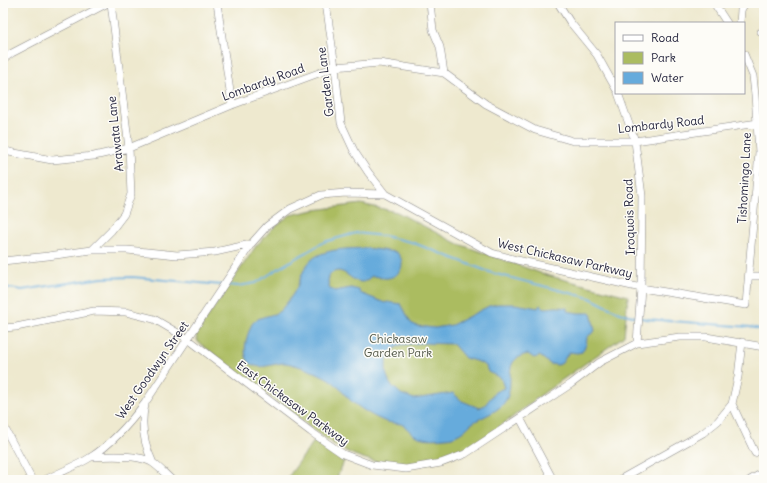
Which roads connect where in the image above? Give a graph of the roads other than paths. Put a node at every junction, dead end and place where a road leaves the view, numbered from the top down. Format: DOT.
graph roads {
  1 [pos="109,3"];
  2 [pos="217,3"];
  3 [pos="326,3"];
  4 [pos="430,3"];
  5 [pos="558,3"];
  6 [pos="714,3"];
  7 [pos="745,3"];
  8 [pos="726,22"];
  9 [pos="740,22"];
  10 [pos="745,56"];
  11 [pos="3,59"];
  12 [pos="335,67"];
  13 [pos="444,73"];
  14 [pos="615,87"];
  15 [pos="618,94"];
  16 [pos="232,105"];
  17 [pos="758,123"];
  18 [pos="635,141"];
  19 [pos="129,148"];
  20 [pos="3,149"];
  21 [pos="756,187"];
  22 [pos="764,192"];
  23 [pos="384,194"];
  24 [pos="251,244"];
  25 [pos="92,250"];
  26 [pos="3,261"];
  27 [pos="750,276"];
  28 [pos="764,276"];
  29 [pos="641,288"];
  30 [pos="746,306"];
  31 [pos="3,328"];
  32 [pos="188,339"];
  33 [pos="742,342"];
  34 [pos="637,343"];
  35 [pos="764,347"];
  36 [pos="145,403"];
  37 [pos="732,404"];
  38 [pos="520,418"];
  39 [pos="3,425"];
  40 [pos="755,453"];
  41 [pos="91,457"];
  42 [pos="153,463"];
  43 [pos="764,472"];
  44 [pos="32,480"];
  45 [pos="45,480"];
  46 [pos="172,480"];
  47 [pos="553,480"];
  48 [pos="619,480"];
  49 [pos="750,480"];
  1 -- 11 [label="street"];
  1 -- 19 [label="street, Arawata Lane"];
  2 -- 16 [label="street"];
  3 -- 12 [label="street, Garden Lane"];
  4 -- 13 [label="street"];
  5 -- 14 [label="street"];
  6 -- 8 [label="street"];
  7 -- 9 [label="street"];
  10 -- 17 [label="street, Tishomingo Lane"];
  12 -- 13 [label="street, Lombardy Road"];
  12 -- 16 [label="street, Lombardy Road"];
  12 -- 23 [label="street, Garden Lane"];
  13 -- 18 [label="street, Lombardy Road"];
  15 -- 18 [label="street, Iroquois Road"];
  16 -- 19 [label="street, Lombardy Road"];
  17 -- 18 [label="street, Lombardy Road"];
  17 -- 21 [label="street, Tishomingo Lane"];
  18 -- 29 [label="street, Iroquois Road"];
  19 -- 20 [label="street, Lombardy Road"];
  19 -- 25 [label="street, Arawata Lane"];
  21 -- 22 [label="street"];
  21 -- 27 [label="street, Tishomingo Lane"];
  23 -- 24 [label="street, West Chickasaw Parkway"];
  23 -- 29 [label="street, West Chickasaw Parkway"];
  24 -- 25 [label="street"];
  24 -- 32 [label="street, West Goodwyn Street"];
  25 -- 26 [label="street"];
  27 -- 28 [label="street"];
  27 -- 30 [label="street, Tishomingo Lane"];
  29 -- 30 [label="street, West Chickasaw Parkway"];
  29 -- 34 [label="street, Iroquois Road"];
  31 -- 32 [label="street, East Chickasaw Parkway"];
  32 -- 36 [label="street, West Goodwyn Street"];
  32 -- 38 [label="street, East Chickasaw Parkway"];
  33 -- 34 [label="street, East Chickasaw Parkway"];
  33 -- 35 [label="street, East Chickasaw Parkway"];
  33 -- 37 [label="street"];
  34 -- 38 [label="street, East Chickasaw Parkway"];
  36 -- 41 [label="street, West Goodwyn Street"];
  36 -- 42 [label="street"];
  37 -- 40 [label="street"];
  37 -- 48 [label="street"];
  38 -- 47 [label="street"];
  39 -- 44 [label="street"];
  41 -- 42 [label="street"];
  41 -- 45 [label="street, West Goodwyn Street"];
  42 -- 46 [label="street"];
  43 -- 49 [label="street"];
}
